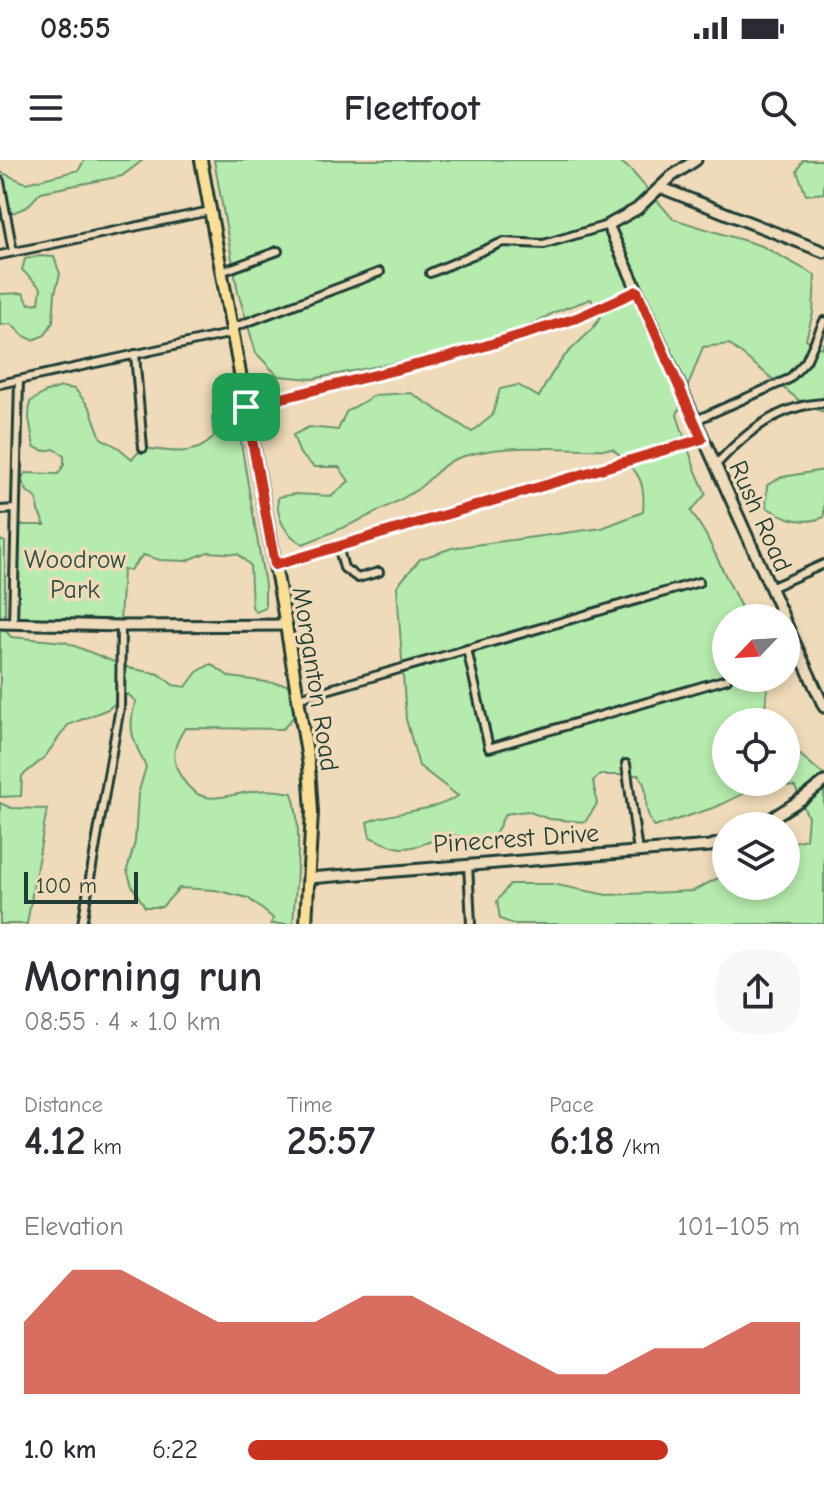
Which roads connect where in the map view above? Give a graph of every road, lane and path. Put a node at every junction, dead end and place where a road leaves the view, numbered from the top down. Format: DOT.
graph roads {
  1 [pos="696,160"];
  2 [pos="202,161"];
  3 [pos="0,181"];
  4 [pos="662,188"];
  5 [pos="210,211"];
  6 [pos="608,225"];
  7 [pos="278,251"];
  8 [pos="13,252"];
  9 [pos="824,252"];
  10 [pos="0,255"];
  11 [pos="221,272"];
  12 [pos="380,272"];
  13 [pos="430,273"];
  14 [pos="637,291"];
  15 [pos="824,321"];
  16 [pos="232,330"];
  17 [pos="135,354"];
  18 [pos="19,380"];
  19 [pos="0,384"];
  20 [pos="824,403"];
  21 [pos="246,407"];
  22 [pos="694,421"];
  23 [pos="702,439"];
  24 [pos="143,448"];
  25 [pos="715,466"];
  26 [pos="15,509"];
  27 [pos="0,510"];
  28 [pos="338,546"];
  29 [pos="824,564"];
  30 [pos="275,565"];
  31 [pos="379,572"];
  32 [pos="699,582"];
  33 [pos="770,588"];
  34 [pos="777,604"];
  35 [pos="0,623"];
  36 [pos="13,624"];
  37 [pos="286,625"];
  38 [pos="121,626"];
  39 [pos="467,649"];
  40 [pos="800,654"];
  41 [pos="712,683"];
  42 [pos="299,698"];
  43 [pos="824,707"];
  44 [pos="626,764"];
  45 [pos="824,782"];
  46 [pos="780,812"];
  47 [pos="712,845"];
  48 [pos="638,852"];
  49 [pos="468,864"];
  50 [pos="309,878"];
  51 [pos="82,924"];
  52 [pos="306,924"];
  53 [pos="471,924"];
  1 -- 4 [label="street"];
  2 -- 5 [label="main road, Morganton Road"];
  3 -- 8 [label="street"];
  4 -- 6 [label="street"];
  4 -- 9 [label="street"];
  5 -- 8 [label="street"];
  5 -- 11 [label="main road, Morganton Road"];
  6 -- 13 [label="street"];
  6 -- 14 [label="street, Rush Road"];
  7 -- 11 [label="street"];
  8 -- 10 [label="street"];
  11 -- 16 [label="main road, Morganton Road"];
  12 -- 16 [label="street"];
  14 -- 21 [label="street"];
  14 -- 22 [label="street, Rush Road"];
  15 -- 22 [label="street"];
  16 -- 17 [label="street"];
  16 -- 21 [label="main road, Morganton Road"];
  17 -- 18 [label="street"];
  17 -- 24 [label="street"];
  18 -- 19 [label="street"];
  18 -- 26 [label="street"];
  20 -- 25 [label="street"];
  21 -- 30 [label="main road, Morganton Road"];
  22 -- 23 [label="street, Rush Road"];
  23 -- 25 [label="street, Rush Road"];
  23 -- 28 [label="street"];
  25 -- 33 [label="street, Rush Road"];
  26 -- 27 [label="street"];
  26 -- 36 [label="street"];
  28 -- 30 [label="street"];
  28 -- 31 [label="street"];
  29 -- 33 [label="street"];
  30 -- 37 [label="main road, Morganton Road"];
  32 -- 39 [label="street"];
  33 -- 34 [label="street, Rush Road"];
  35 -- 36 [label="street"];
  36 -- 38 [label="street"];
  37 -- 38 [label="street"];
  37 -- 42 [label="main road, Morganton Road"];
  38 -- 51 [label="street"];
  39 -- 41 [label="street"];
  39 -- 42 [label="street"];
  40 -- 43 [label="street, Rush Road"];
  42 -- 50 [label="main road, Morganton Road"];
  44 -- 48 [label="street"];
  45 -- 46 [label="street"];
  47 -- 48 [label="street, Pinecrest Drive"];
  48 -- 49 [label="street, Pinecrest Drive"];
  49 -- 50 [label="street, Pinecrest Drive"];
  49 -- 53 [label="street"];
  50 -- 52 [label="main road, Morganton Road"];
}
